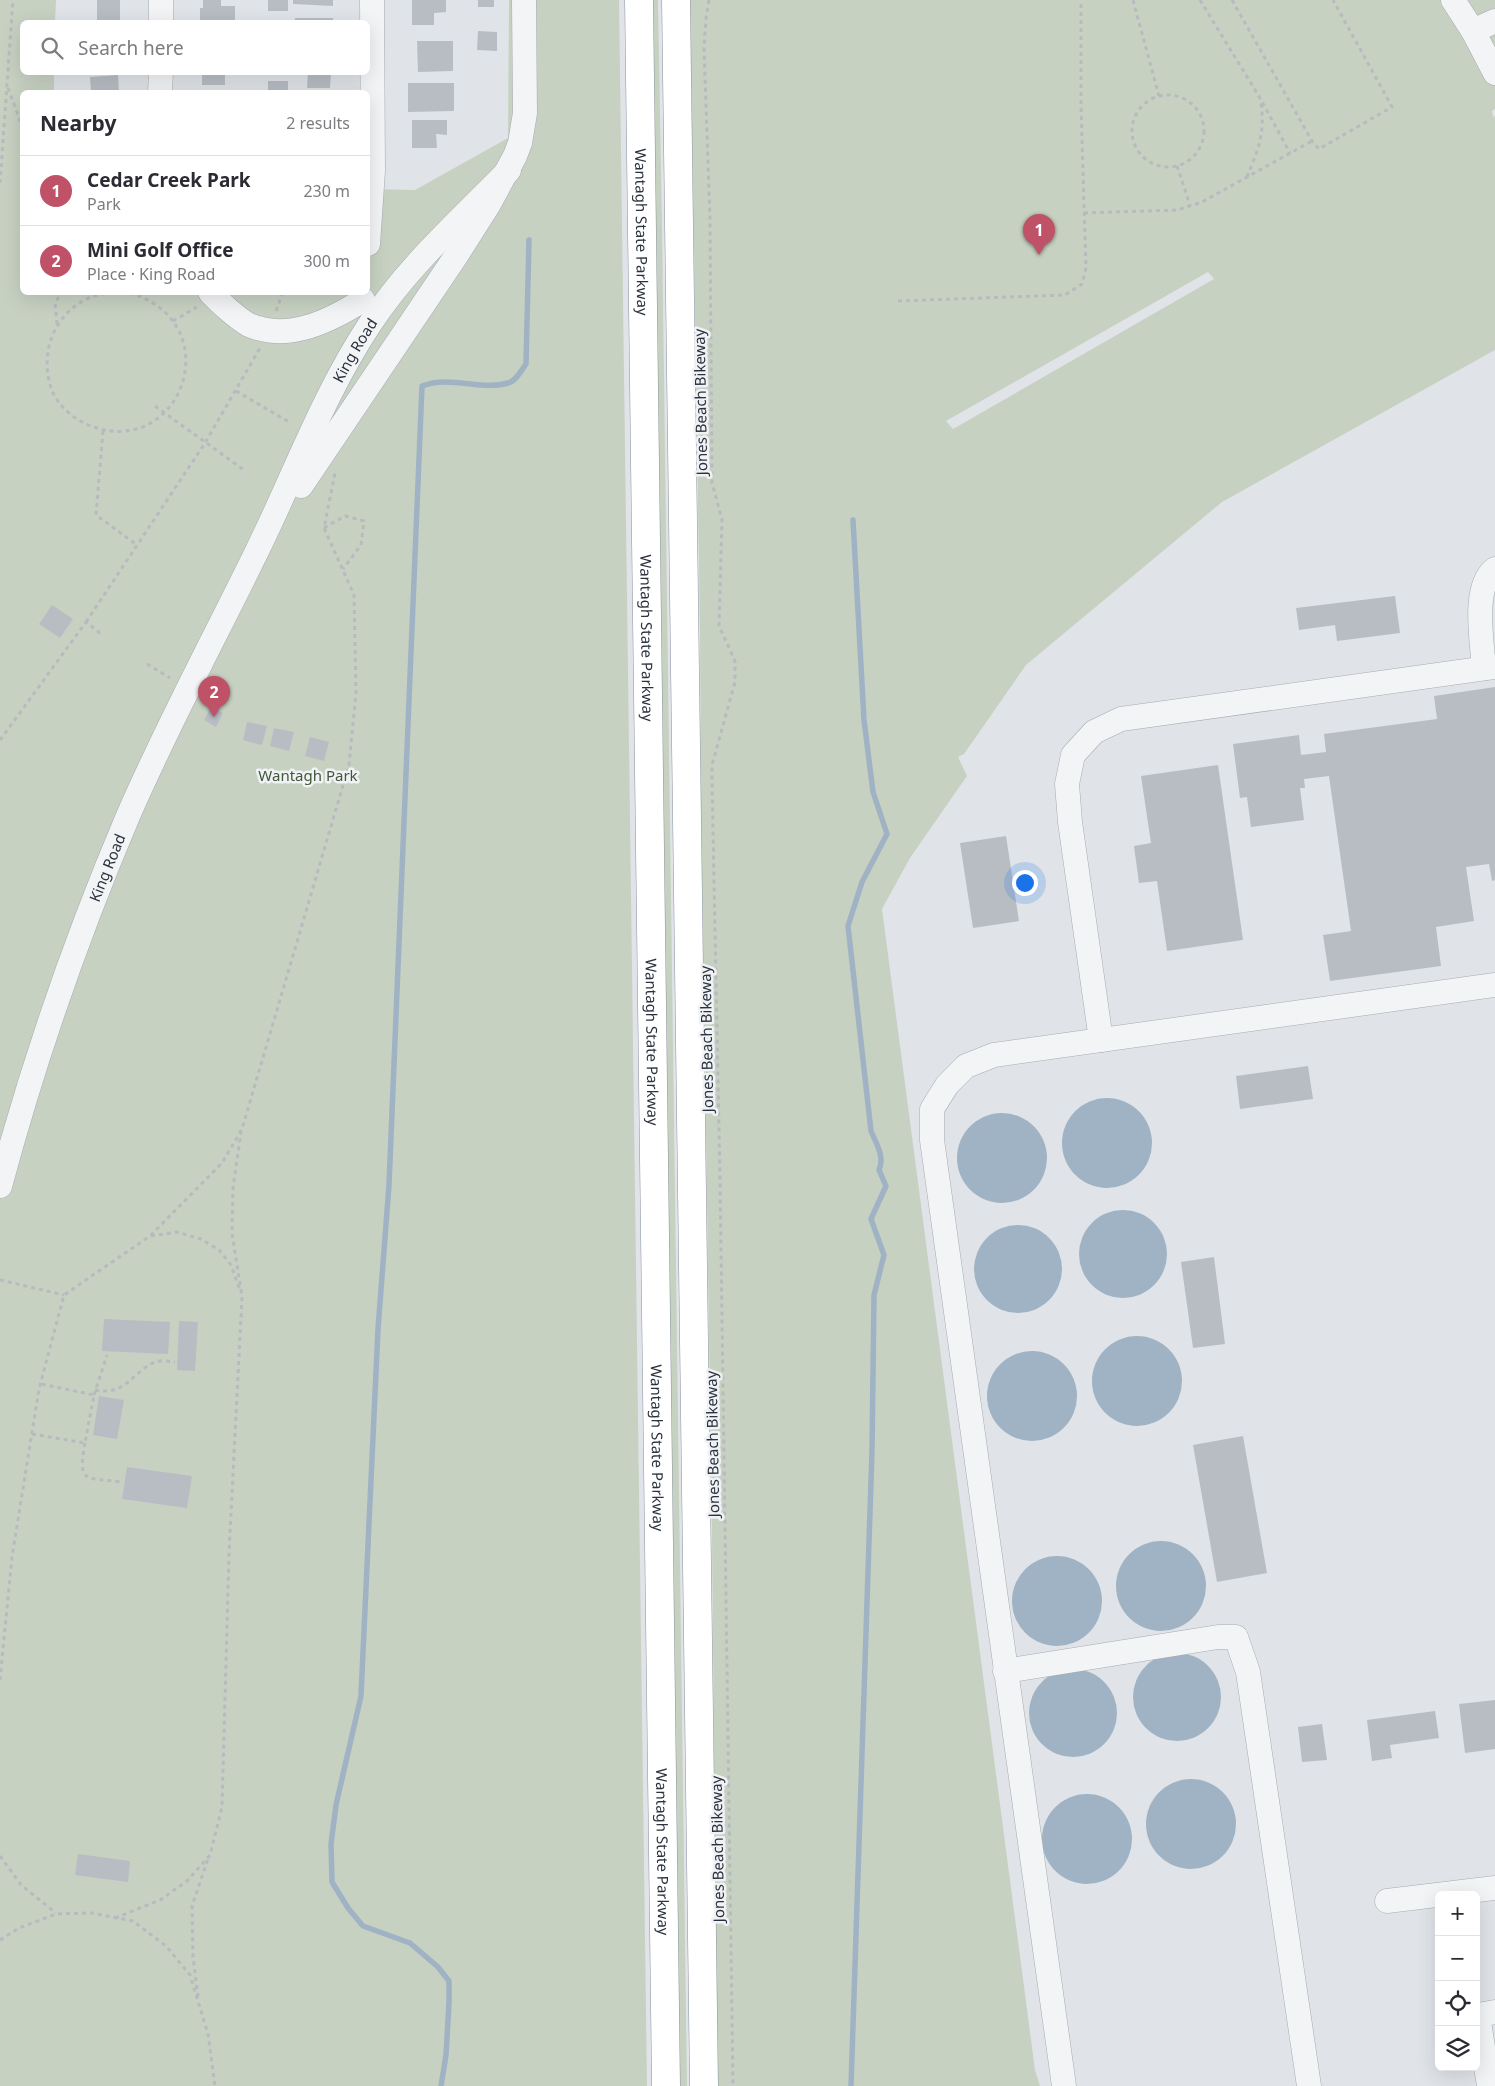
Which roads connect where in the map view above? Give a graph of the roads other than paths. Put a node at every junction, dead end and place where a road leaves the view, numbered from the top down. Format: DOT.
graph roads {
  1 [pos="161,0"];
  2 [pos="372,0"];
  3 [pos="524,0"];
  4 [pos="639,0"];
  5 [pos="676,0"];
  6 [pos="1453,0"];
  7 [pos="161,20"];
  8 [pos="1495,21"];
  9 [pos="1473,31"];
  10 [pos="1495,73"];
  11 [pos="160,75"];
  12 [pos="160,90"];
  13 [pos="370,170"];
  14 [pos="508,170"];
  15 [pos="212,295"];
  16 [pos="363,296"];
  17 [pos="358,344"];
  18 [pos="251,563"];
  19 [pos="1495,569"];
  20 [pos="1489,668"];
  21 [pos="1495,986"];
  22 [pos="1101,1040"];
  23 [pos="0,1186"];
  24 [pos="1005,1671"];
  25 [pos="1495,1888"];
  26 [pos="1387,1901"];
  27 [pos="1495,2012"];
  28 [pos="666,2086"];
  29 [pos="704,2086"];
  30 [pos="1064,2086"];
  31 [pos="1309,2086"];
  32 [pos="1489,2086"];
  1 -- 7 [label="street"];
  2 -- 13 [label="street"];
  3 -- 14 [label="street, King Road"];
  4 -- 28 [label="highway, Wantagh State Parkway"];
  5 -- 29 [label="highway"];
  6 -- 9 [label="street"];
  8 -- 9 [label="street"];
  9 -- 10 [label="street"];
  11 -- 12 [label="street"];
  14 -- 17 [label="street, King Road"];
  14 -- 18 [label="street, King Road"];
  15 -- 16 [label="street"];
  16 -- 17 [label="street"];
  17 -- 18 [label="street, King Road"];
  18 -- 23 [label="street, King Road"];
  19 -- 20 [label="street"];
  20 -- 22 [label="street"];
  21 -- 22 [label="street"];
  22 -- 24 [label="street"];
  24 -- 30 [label="street"];
  24 -- 31 [label="street"];
  25 -- 26 [label="street"];
  27 -- 32 [label="street"];
}
